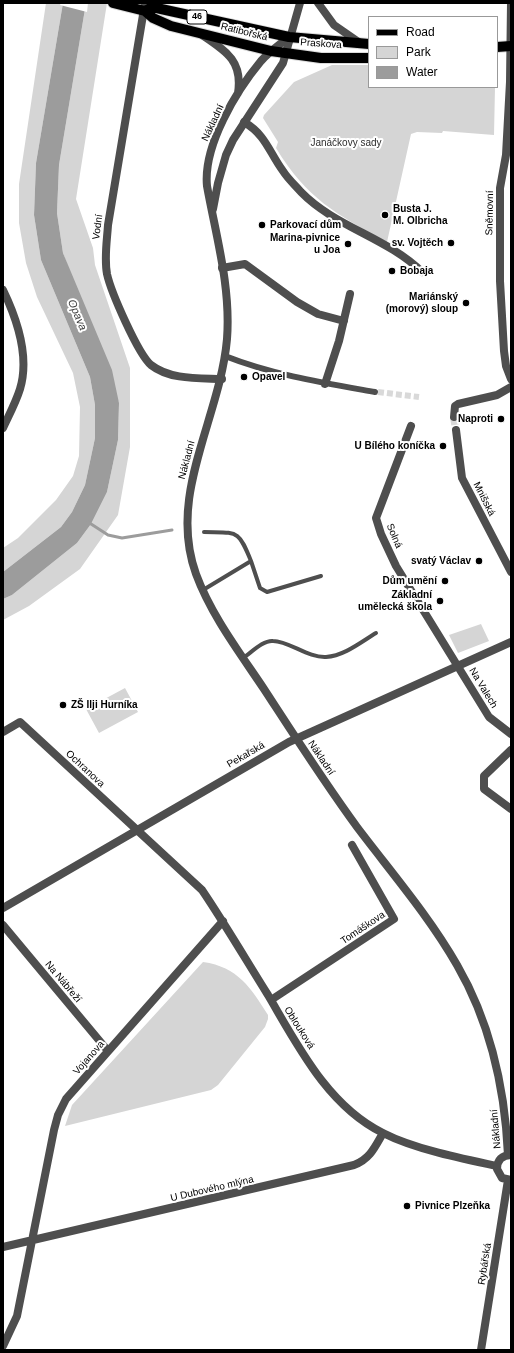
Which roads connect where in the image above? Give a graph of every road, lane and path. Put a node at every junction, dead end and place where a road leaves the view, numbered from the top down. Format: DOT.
graph roads {
  1 [pos="112,3"];
  2 [pos="300,3"];
  3 [pos="318,3"];
  4 [pos="511,3"];
  5 [pos="145,7"];
  6 [pos="200,34"];
  7 [pos="288,37"];
  8 [pos="365,44"];
  9 [pos="511,46"];
  10 [pos="498,47"];
  11 [pos="271,51"];
  12 [pos="286,54"];
  13 [pos="368,58"];
  14 [pos="237,97"];
  15 [pos="244,122"];
  16 [pos="507,173"];
  17 [pos="213,214"];
  18 [pos="222,268"];
  19 [pos="422,272"];
  20 [pos="3,291"];
  21 [pos="350,294"];
  22 [pos="344,321"];
  23 [pos="225,356"];
  24 [pos="511,378"];
  25 [pos="222,379"];
  26 [pos="325,384"];
  27 [pos="511,387"];
  28 [pos="375,392"];
  29 [pos="454,417"];
  30 [pos="411,426"];
  31 [pos="3,428"];
  32 [pos="456,430"];
  33 [pos="204,532"];
  34 [pos="251,561"];
  35 [pos="511,572"];
  36 [pos="321,576"];
  37 [pos="202,591"];
  38 [pos="376,633"];
  39 [pos="511,642"];
  40 [pos="243,658"];
  41 [pos="458,666"];
  42 [pos="3,732"];
  43 [pos="511,734"];
  44 [pos="296,739"];
  45 [pos="511,750"];
  46 [pos="511,809"];
  47 [pos="136,830"];
  48 [pos="352,845"];
  49 [pos="3,908"];
  50 [pos="223,921"];
  51 [pos="3,925"];
  52 [pos="270,1000"];
  53 [pos="108,1051"];
  54 [pos="383,1133"];
  55 [pos="509,1155"];
  56 [pos="497,1166"];
  57 [pos="510,1180"];
  58 [pos="31,1240"];
  59 [pos="3,1247"];
  60 [pos="3,1346"];
  61 [pos="481,1350"];
  1 -- 5 [label="main road, Ratibořská / 46"];
  2 -- 7 [label="street, Nákladní"];
  3 -- 8 [label="street"];
  4 -- 9 [label="street, Sněmovní"];
  5 -- 6 [label="main road, Ratibořská / 46"];
  5 -- 7 [label="main road, Ratibořská / 46"];
  5 -- 25 [label="street, Vodní"];
  6 -- 11 [label="main road, Ratibořská / 46"];
  6 -- 14 [label="street"];
  7 -- 8 [label="main road, Praskova / 46"];
  7 -- 11 [label="street, Nákladní"];
  7 -- 12 [label="street, Nákladní"];
  9 -- 10 [label="main road"];
  9 -- 16 [label="street, Sněmovní"];
  11 -- 12 [label="main road, Praskova / 46"];
  11 -- 14 [label="street, Nákladní"];
  12 -- 13 [label="main road, Praskova / 46"];
  12 -- 15 [label="street, Nákladní"];
  14 -- 17 [label="street, Nákladní"];
  15 -- 17 [label="street, Nákladní"];
  15 -- 19 [label="street"];
  16 -- 24 [label="street, Sněmovní"];
  17 -- 18 [label="street, Nákladní"];
  18 -- 22 [label="street"];
  18 -- 23 [label="street, Nákladní"];
  20 -- 31 [label="street"];
  21 -- 22 [label="street"];
  22 -- 26 [label="street"];
  23 -- 25 [label="street, Nákladní"];
  23 -- 26 [label="street"];
  25 -- 37 [label="street, Nákladní"];
  26 -- 28 [label="street"];
  27 -- 29 [label="street"];
  30 -- 41 [label="street, Solná"];
  32 -- 35 [label="street, Mnišská"];
  33 -- 34 [label="lane"];
  34 -- 36 [label="lane"];
  34 -- 37 [label="lane"];
  37 -- 40 [label="street, Nákladní"];
  38 -- 40 [label="lane"];
  39 -- 41 [label="street, Pekařská"];
  40 -- 44 [label="street, Nákladní"];
  41 -- 43 [label="street, Na Valech"];
  41 -- 44 [label="street, Pekařská"];
  42 -- 47 [label="street, Ochranova"];
  44 -- 47 [label="street, Pekařská"];
  44 -- 55 [label="street, Nákladní"];
  45 -- 46 [label="street"];
  47 -- 49 [label="street, Pekařská"];
  47 -- 50 [label="street, Oblouková"];
  48 -- 52 [label="street, Tomáškova"];
  50 -- 52 [label="street, Oblouková"];
  50 -- 53 [label="street, Vojanova"];
  51 -- 53 [label="street, Na Nábřeží"];
  52 -- 54 [label="street, Oblouková"];
  53 -- 58 [label="street, Vojanova"];
  54 -- 56 [label="street, Oblouková"];
  54 -- 58 [label="street, U Dubového mlýna"];
  55 -- 56 [label="street"];
  56 -- 57 [label="street"];
  57 -- 61 [label="street, Rybářská"];
  58 -- 59 [label="street"];
  58 -- 60 [label="street, Vojanova"];
}
